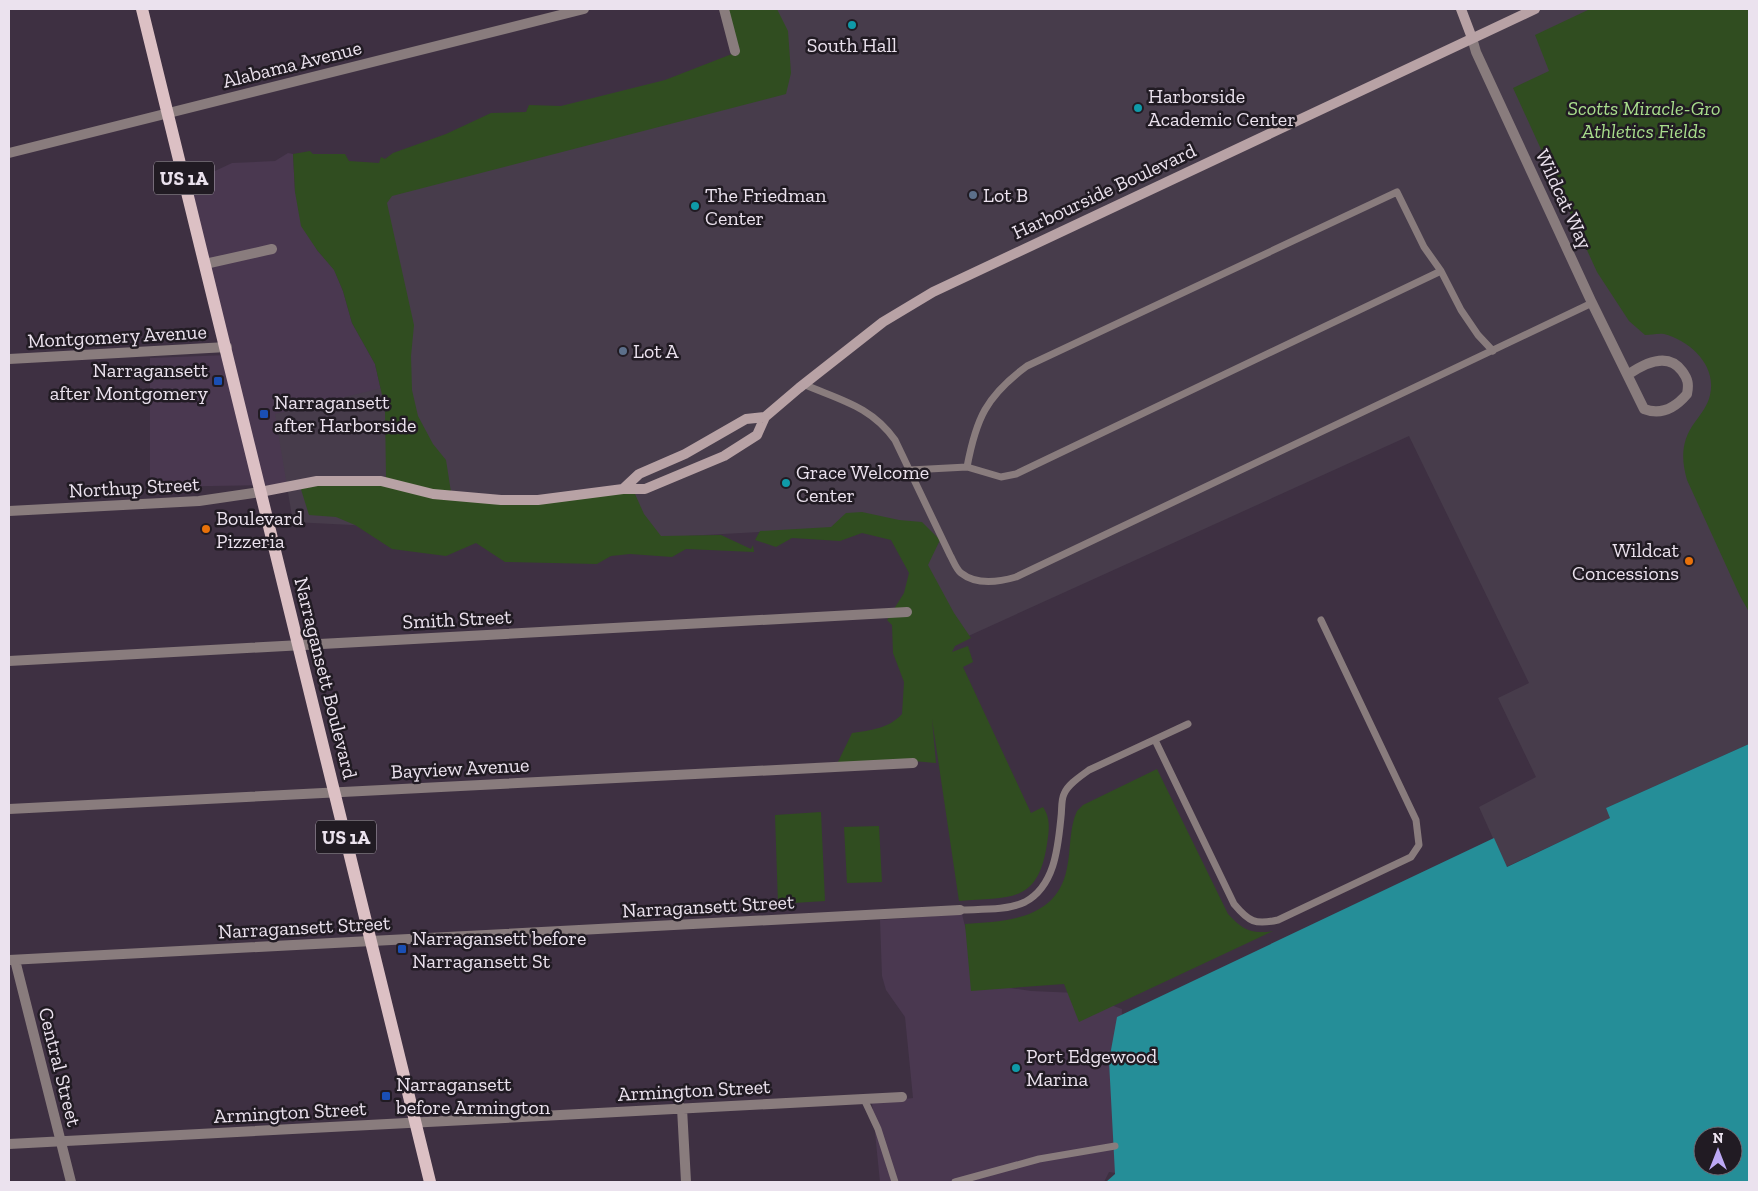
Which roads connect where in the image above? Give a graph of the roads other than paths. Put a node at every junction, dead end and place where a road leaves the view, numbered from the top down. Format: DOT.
graph roads {
  1 [pos="142,9"];
  2 [pos="584,9"];
  3 [pos="724,9"];
  4 [pos="1461,9"];
  5 [pos="1535,9"];
  6 [pos="1472,38"];
  7 [pos="735,51"];
  8 [pos="168,113"];
  9 [pos="9,153"];
  10 [pos="272,249"];
  11 [pos="205,264"];
  12 [pos="1441,271"];
  13 [pos="1592,303"];
  14 [pos="226,347"];
  15 [pos="1493,351"];
  16 [pos="9,360"];
  17 [pos="1629,374"];
  18 [pos="803,384"];
  19 [pos="765,417"];
  20 [pos="967,467"];
  21 [pos="910,470"];
  22 [pos="623,489"];
  23 [pos="260,492"];
  24 [pos="9,511"];
  25 [pos="907,612"];
  26 [pos="1320,620"];
  27 [pos="298,646"];
  28 [pos="9,661"];
  29 [pos="1188,724"];
  30 [pos="1156,740"];
  31 [pos="913,763"];
  32 [pos="335,791"];
  33 [pos="9,809"];
  34 [pos="960,910"];
  35 [pos="372,941"];
  36 [pos="12,960"];
  37 [pos="902,1097"];
  38 [pos="864,1099"];
  39 [pos="682,1108"];
  40 [pos="415,1123"];
  41 [pos="61,1141"];
  42 [pos="9,1144"];
  43 [pos="1115,1146"];
  44 [pos="71,1182"];
  45 [pos="430,1182"];
  46 [pos="686,1182"];
  47 [pos="895,1182"];
  48 [pos="956,1182"];
  1 -- 8 [label="main road, Narragansett Boulevard / US 1A"];
  2 -- 8 [label="street, Alabama Avenue"];
  3 -- 7 [label="street"];
  4 -- 6 [label="street"];
  5 -- 6 [label="street, Harbourside Boulevard"];
  6 -- 13 [label="street, Wildcat Way"];
  6 -- 18 [label="street, Harbourside Boulevard"];
  8 -- 9 [label="street, Alabama Avenue"];
  8 -- 11 [label="main road, Narragansett Boulevard / US 1A"];
  10 -- 11 [label="street"];
  11 -- 14 [label="main road, Narragansett Boulevard / US 1A"];
  12 -- 15 [label="lane"];
  12 -- 20 [label="lane"];
  12 -- 20 [label="lane"];
  13 -- 15 [label="lane"];
  13 -- 17 [label="street, Wildcat Way"];
  14 -- 16 [label="street, Montgomery Avenue"];
  14 -- 23 [label="main road, Narragansett Boulevard / US 1A"];
  15 -- 21 [label="lane"];
  17 -- 17 [label="street, Wildcat Way"];
  18 -- 19 [label="street, Harbourside Boulevard"];
  18 -- 21 [label="lane"];
  19 -- 22 [label="street, Harbourside Boulevard"];
  19 -- 22 [label="street, Harbourside Boulevard"];
  20 -- 21 [label="lane"];
  22 -- 23 [label="street, Harbourside Boulevard"];
  23 -- 24 [label="street, Northup Street"];
  23 -- 27 [label="main road, Narragansett Boulevard / US 1A"];
  25 -- 27 [label="street, Smith Street"];
  26 -- 30 [label="lane"];
  27 -- 28 [label="street, Smith Street"];
  27 -- 32 [label="main road, Narragansett Boulevard / US 1A"];
  29 -- 30 [label="lane"];
  30 -- 34 [label="lane"];
  31 -- 32 [label="street, Bayview Avenue"];
  32 -- 33 [label="street, Bayview Avenue"];
  32 -- 35 [label="main road, Narragansett Boulevard / US 1A"];
  34 -- 35 [label="street, Narragansett Street"];
  35 -- 36 [label="street, Narragansett Street"];
  35 -- 40 [label="main road, Narragansett Boulevard / US 1A"];
  36 -- 41 [label="street, Central Street"];
  37 -- 38 [label="street, Armington Street"];
  38 -- 39 [label="street, Armington Street"];
  38 -- 47 [label="lane"];
  39 -- 40 [label="street, Armington Street"];
  39 -- 46 [label="street"];
  40 -- 41 [label="street, Armington Street"];
  40 -- 45 [label="main road, Narragansett Boulevard / US 1A"];
  41 -- 42 [label="street, Armington Street"];
  41 -- 44 [label="street, Central Street"];
  43 -- 48 [label="lane"];
}
